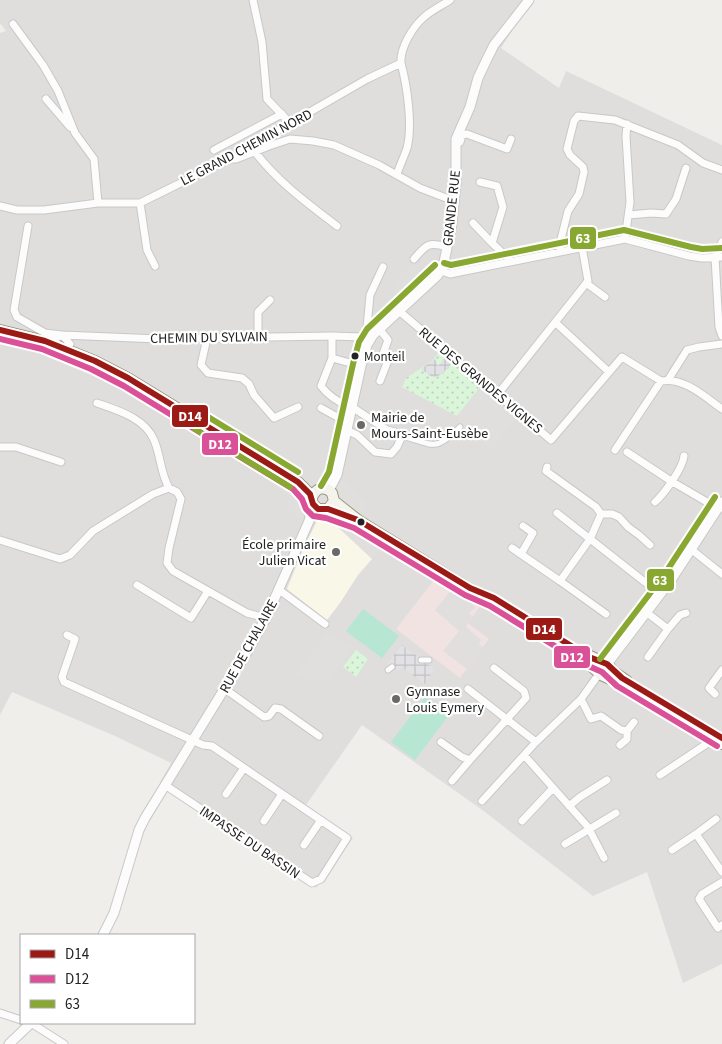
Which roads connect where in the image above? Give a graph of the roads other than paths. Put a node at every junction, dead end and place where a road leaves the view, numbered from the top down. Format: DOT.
graph roads {
  1 [pos="253,0"];
  2 [pos="450,0"];
  3 [pos="529,0"];
  4 [pos="12,24"];
  5 [pos="400,63"];
  6 [pos="46,99"];
  7 [pos="282,114"];
  8 [pos="291,124"];
  9 [pos="627,124"];
  10 [pos="75,134"];
  11 [pos="511,139"];
  12 [pos="214,150"];
  13 [pos="456,151"];
  14 [pos="255,152"];
  15 [pos="227,159"];
  16 [pos="686,168"];
  17 [pos="722,170"];
  18 [pos="397,174"];
  19 [pos="480,182"];
  20 [pos="454,201"];
  21 [pos="98,202"];
  22 [pos="140,203"];
  23 [pos="0,206"];
  24 [pos="629,215"];
  25 [pos="473,223"];
  26 [pos="28,226"];
  27 [pos="337,226"];
  28 [pos="625,239"];
  29 [pos="492,242"];
  30 [pos="722,242"];
  31 [pos="447,247"];
  32 [pos="582,247"];
  33 [pos="560,252"];
  34 [pos="719,257"];
  35 [pos="414,259"];
  36 [pos="510,262"];
  37 [pos="155,266"];
  38 [pos="384,267"];
  39 [pos="441,271"];
  40 [pos="586,284"];
  41 [pos="605,297"];
  42 [pos="270,300"];
  43 [pos="399,311"];
  44 [pos="556,323"];
  45 [pos="0,330"];
  46 [pos="380,330"];
  47 [pos="62,335"];
  48 [pos="75,335"];
  49 [pos="332,336"];
  50 [pos="722,336"];
  51 [pos="258,337"];
  52 [pos="206,338"];
  53 [pos="368,338"];
  54 [pos="47,339"];
  55 [pos="722,344"];
  56 [pos="71,347"];
  57 [pos="332,358"];
  58 [pos="361,366"];
  59 [pos="609,372"];
  60 [pos="664,380"];
  61 [pos="380,381"];
  62 [pos="498,394"];
  63 [pos="97,403"];
  64 [pos="298,407"];
  65 [pos="321,408"];
  66 [pos="352,408"];
  67 [pos="722,409"];
  68 [pos="347,427"];
  69 [pos="460,427"];
  70 [pos="402,436"];
  71 [pos="0,447"];
  72 [pos="615,450"];
  73 [pos="627,452"];
  74 [pos="684,456"];
  75 [pos="61,462"];
  76 [pos="547,467"];
  77 [pos="671,481"];
  78 [pos="298,482"];
  79 [pos="169,488"];
  80 [pos="324,489"];
  81 [pos="655,502"];
  82 [pos="322,504"];
  83 [pos="721,506"];
  84 [pos="557,513"];
  85 [pos="601,514"];
  86 [pos="523,526"];
  87 [pos="590,539"];
  88 [pos="0,540"];
  89 [pos="650,546"];
  90 [pos="512,548"];
  91 [pos="692,550"];
  92 [pos="521,554"];
  93 [pos="722,574"];
  94 [pos="560,581"];
  95 [pos="137,585"];
  96 [pos="278,589"];
  97 [pos="208,591"];
  98 [pos="660,594"];
  99 [pos="646,612"];
  100 [pos="686,613"];
  101 [pos="606,614"];
  102 [pos="266,618"];
  103 [pos="325,624"];
  104 [pos="668,629"];
  105 [pos="67,635"];
  106 [pos="648,657"];
  107 [pos="421,660"];
  108 [pos="429,660"];
  109 [pos="494,668"];
  110 [pos="604,669"];
  111 [pos="722,670"];
  112 [pos="225,689"];
  113 [pos="468,690"];
  114 [pos="715,694"];
  115 [pos="581,699"];
  116 [pos="508,719"];
  117 [pos="634,722"];
  118 [pos="627,731"];
  119 [pos="319,736"];
  120 [pos="194,740"];
  121 [pos="719,741"];
  122 [pos="441,742"];
  123 [pos="536,742"];
  124 [pos="620,745"];
  125 [pos="524,755"];
  126 [pos="470,760"];
  127 [pos="244,768"];
  128 [pos="660,775"];
  129 [pos="452,780"];
  130 [pos="607,780"];
  131 [pos="165,785"];
  132 [pos="553,788"];
  133 [pos="226,794"];
  134 [pos="282,794"];
  135 [pos="482,801"];
  136 [pos="569,806"];
  137 [pos="616,813"];
  138 [pos="716,819"];
  139 [pos="321,820"];
  140 [pos="264,821"];
  141 [pos="522,821"];
  142 [pos="590,830"];
  143 [pos="696,834"];
  144 [pos="565,844"];
  145 [pos="304,845"];
  146 [pos="672,850"];
  147 [pos="604,858"];
  148 [pos="722,872"];
  149 [pos="722,882"];
  150 [pos="722,925"];
  151 [pos="103,934"];
  152 [pos="0,1013"];
  153 [pos="20,1020"];
  154 [pos="30,1024"];
  155 [pos="33,1024"];
  156 [pos="9,1044"];
  157 [pos="64,1044"];
  1 -- 7 [label="street"];
  2 -- 5 [label="street"];
  3 -- 13 [label="street, GRANDE RUE"];
  4 -- 10 [label="street"];
  5 -- 8 [label="street, LE GRAND CHEMIN NORD"];
  5 -- 18 [label="street"];
  6 -- 10 [label="street"];
  7 -- 8 [label="street"];
  7 -- 12 [label="street"];
  8 -- 15 [label="street, LE GRAND CHEMIN NORD"];
  9 -- 17 [label="street"];
  9 -- 24 [label="street"];
  9 -- 33 [label="street"];
  10 -- 21 [label="street"];
  11 -- 13 [label="street"];
  13 -- 20 [label="street, GRANDE RUE"];
  14 -- 15 [label="street"];
  14 -- 18 [label="street"];
  14 -- 27 [label="street"];
  15 -- 22 [label="street, LE GRAND CHEMIN NORD"];
  16 -- 24 [label="street"];
  18 -- 20 [label="street"];
  19 -- 29 [label="street"];
  20 -- 31 [label="street, GRANDE RUE"];
  21 -- 22 [label="street, LE GRAND CHEMIN NORD"];
  21 -- 23 [label="street, LE GRAND CHEMIN NORD"];
  22 -- 37 [label="street"];
  24 -- 28 [label="street"];
  25 -- 29 [label="street"];
  26 -- 54 [label="street"];
  28 -- 32 [label="street"];
  28 -- 34 [label="street"];
  29 -- 36 [label="street"];
  30 -- 34 [label="street"];
  31 -- 35 [label="street"];
  31 -- 39 [label="street, GRANDE RUE"];
  32 -- 33 [label="street"];
  32 -- 40 [label="street"];
  33 -- 36 [label="street"];
  34 -- 50 [label="street"];
  36 -- 39 [label="street"];
  38 -- 53 [label="street"];
  39 -- 43 [label="street"];
  40 -- 41 [label="street"];
  40 -- 44 [label="street"];
  42 -- 51 [label="street"];
  43 -- 46 [label="street"];
  43 -- 62 [label="street, RUE DES GRANDES VIGNES"];
  44 -- 59 [label="street"];
  44 -- 62 [label="street"];
  45 -- 54 [label="main road"];
  46 -- 53 [label="street"];
  46 -- 61 [label="street"];
  47 -- 48 [label="street, CHEMIN DU SYLVAIN"];
  47 -- 54 [label="street"];
  47 -- 56 [label="street"];
  48 -- 52 [label="street, CHEMIN DU SYLVAIN"];
  48 -- 56 [label="street"];
  49 -- 51 [label="street, CHEMIN DU SYLVAIN"];
  49 -- 53 [label="street, CHEMIN DU SYLVAIN"];
  49 -- 57 [label="street"];
  51 -- 52 [label="street, CHEMIN DU SYLVAIN"];
  52 -- 64 [label="street"];
  53 -- 58 [label="street"];
  54 -- 56 [label="main road"];
  55 -- 60 [label="street"];
  56 -- 78 [label="main road"];
  57 -- 58 [label="street"];
  57 -- 66 [label="street"];
  58 -- 66 [label="street"];
  59 -- 60 [label="street, RUE DES GRANDES VIGNES"];
  59 -- 62 [label="street, RUE DES GRANDES VIGNES"];
  60 -- 67 [label="street, RUE DES GRANDES VIGNES"];
  60 -- 72 [label="street"];
  63 -- 79 [label="street"];
  65 -- 68 [label="street"];
  66 -- 68 [label="street"];
  66 -- 70 [label="street"];
  68 -- 70 [label="street"];
  68 -- 80 [label="street"];
  69 -- 70 [label="street"];
  71 -- 75 [label="street"];
  73 -- 77 [label="street"];
  74 -- 77 [label="street"];
  76 -- 85 [label="street"];
  77 -- 81 [label="street"];
  77 -- 83 [label="street"];
  78 -- 80 [label="main road"];
  78 -- 82 [label="main road"];
  79 -- 88 [label="street"];
  79 -- 97 [label="street"];
  80 -- 82 [label="main road"];
  80 -- 82 [label="main road"];
  82 -- 96 [label="street, RUE DE CHALAIRE"];
  82 -- 110 [label="main road"];
  83 -- 91 [label="street"];
  84 -- 87 [label="street"];
  85 -- 87 [label="street"];
  85 -- 89 [label="street"];
  86 -- 92 [label="street"];
  87 -- 94 [label="street"];
  87 -- 98 [label="street"];
  90 -- 92 [label="street"];
  91 -- 93 [label="street"];
  91 -- 98 [label="street"];
  92 -- 94 [label="street"];
  94 -- 101 [label="street"];
  95 -- 97 [label="street"];
  96 -- 102 [label="street, RUE DE CHALAIRE"];
  96 -- 103 [label="street"];
  97 -- 102 [label="street"];
  98 -- 99 [label="street"];
  99 -- 104 [label="street"];
  99 -- 110 [label="street"];
  100 -- 104 [label="street"];
  102 -- 112 [label="street, RUE DE CHALAIRE"];
  104 -- 106 [label="street"];
  105 -- 120 [label="street"];
  107 -- 108 [label="street"];
  109 -- 116 [label="street"];
  110 -- 115 [label="street"];
  110 -- 121 [label="main road"];
  111 -- 114 [label="street"];
  112 -- 119 [label="street"];
  112 -- 120 [label="street, RUE DE CHALAIRE"];
  113 -- 116 [label="street"];
  115 -- 118 [label="street"];
  115 -- 123 [label="street"];
  116 -- 123 [label="street"];
  116 -- 126 [label="street"];
  117 -- 118 [label="street"];
  118 -- 124 [label="street"];
  120 -- 127 [label="street"];
  120 -- 131 [label="street, RUE DE CHALAIRE"];
  121 -- 128 [label="street"];
  122 -- 126 [label="street"];
  123 -- 125 [label="street"];
  125 -- 132 [label="street"];
  125 -- 135 [label="street"];
  126 -- 129 [label="street"];
  127 -- 133 [label="street"];
  127 -- 134 [label="street"];
  130 -- 136 [label="street"];
  131 -- 139 [label="street, IMPASSE DU BASSIN"];
  131 -- 151 [label="street, RUE DE CHALAIRE"];
  132 -- 136 [label="street"];
  132 -- 141 [label="street"];
  134 -- 139 [label="street"];
  134 -- 140 [label="street"];
  136 -- 142 [label="street"];
  137 -- 142 [label="street"];
  138 -- 143 [label="street"];
  139 -- 145 [label="street"];
  142 -- 144 [label="street"];
  142 -- 147 [label="street"];
  143 -- 146 [label="street"];
  143 -- 148 [label="street"];
  149 -- 150 [label="street"];
  152 -- 153 [label="street"];
  154 -- 156 [label="street"];
  155 -- 157 [label="street"];
}
